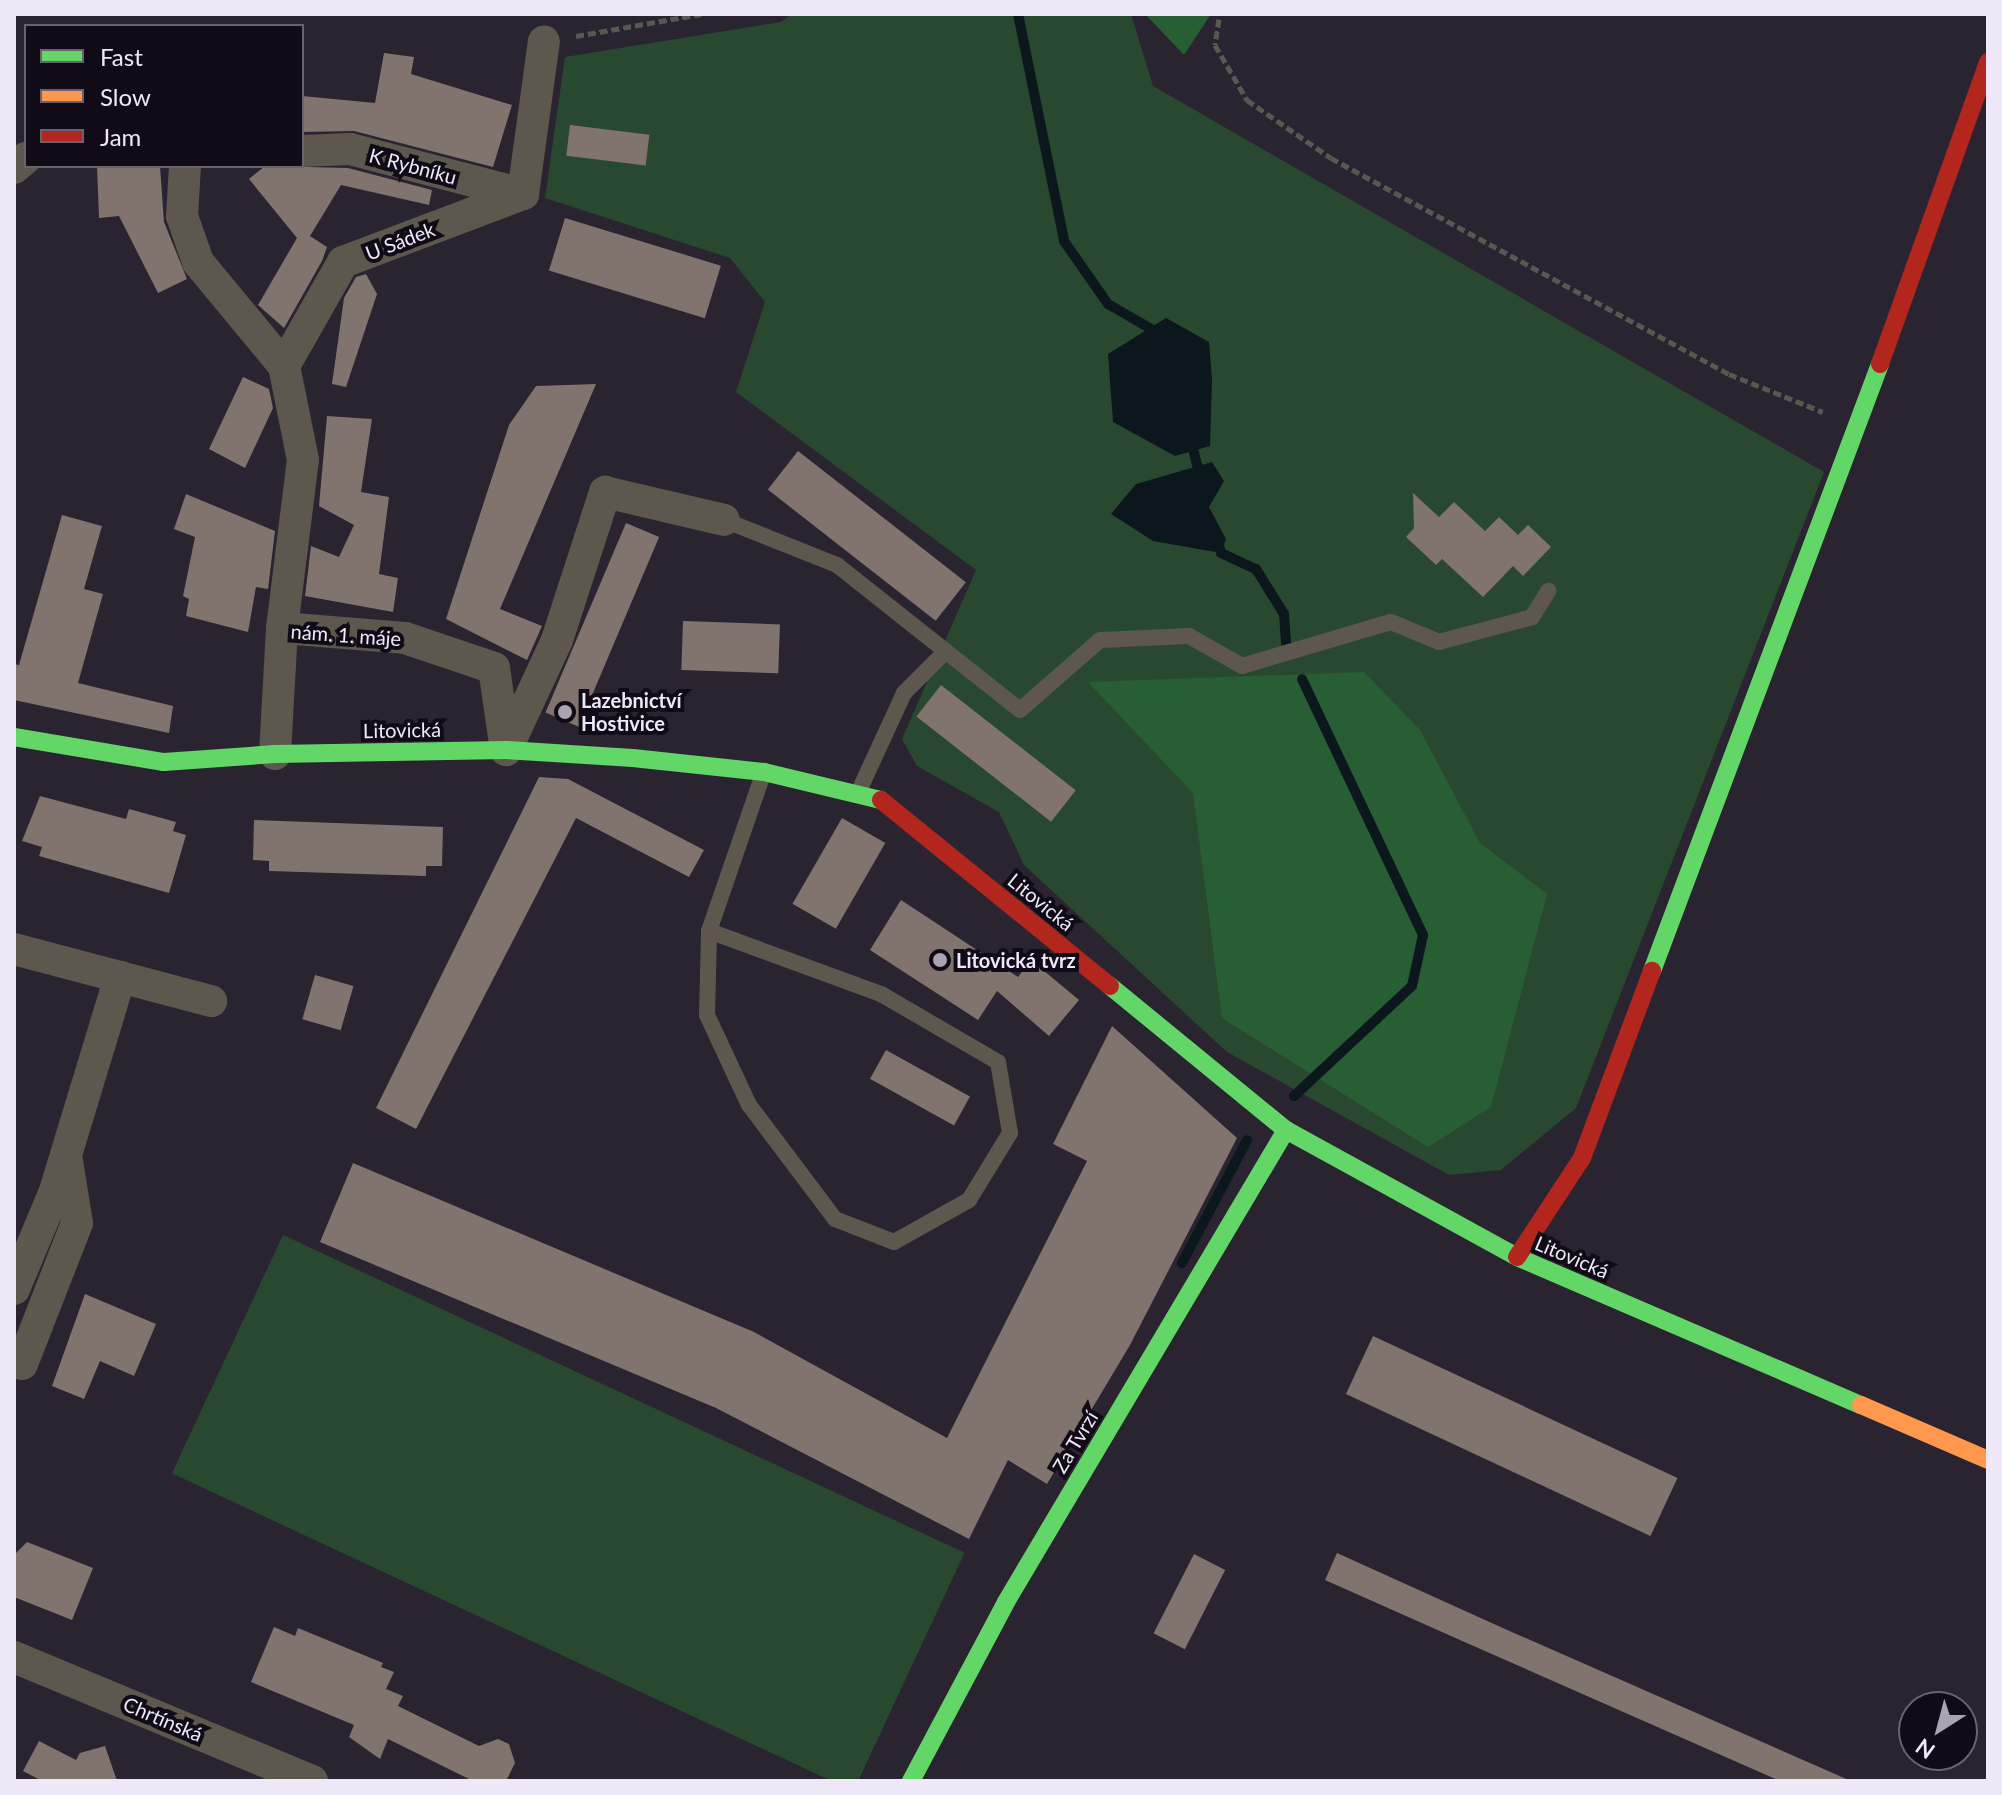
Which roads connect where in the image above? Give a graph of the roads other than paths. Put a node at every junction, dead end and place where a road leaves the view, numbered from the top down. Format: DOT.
graph roads {
  1 [pos="544,41"];
  2 [pos="1988,62"];
  3 [pos="304,151"];
  4 [pos="185,168"];
  5 [pos="523,194"];
  6 [pos="284,366"];
  7 [pos="724,520"];
  8 [pos="1548,591"];
  9 [pos="282,628"];
  10 [pos="946,651"];
  11 [pos="14,737"];
  12 [pos="506,750"];
  13 [pos="275,754"];
  14 [pos="764,772"];
  15 [pos="857,794"];
  16 [pos="709,931"];
  17 [pos="14,949"];
  18 [pos="120,977"];
  19 [pos="211,1001"];
  20 [pos="1286,1130"];
  21 [pos="66,1153"];
  22 [pos="1517,1257"];
  23 [pos="14,1289"];
  24 [pos="22,1364"];
  25 [pos="1988,1460"];
  26 [pos="14,1657"];
  27 [pos="312,1781"];
  28 [pos="911,1781"];
  1 -- 5 [label="street"];
  2 -- 22 [label="street"];
  3 -- 5 [label="street, K Rybníku"];
  4 -- 6 [label="street"];
  5 -- 6 [label="street, U Sádek"];
  6 -- 9 [label="street"];
  7 -- 10 [label="lane"];
  7 -- 12 [label="street"];
  8 -- 10 [label="lane"];
  9 -- 12 [label="street, nám. 1. máje"];
  9 -- 13 [label="street, nám. 1. máje"];
  10 -- 15 [label="lane"];
  11 -- 13 [label="street, Litovická"];
  12 -- 13 [label="street, Litovická"];
  12 -- 14 [label="street, Litovická"];
  14 -- 15 [label="street, Litovická"];
  14 -- 16 [label="lane"];
  15 -- 20 [label="street, Litovická"];
  16 -- 16 [label="lane"];
  17 -- 18 [label="street"];
  18 -- 19 [label="street"];
  18 -- 21 [label="street"];
  20 -- 22 [label="street, Litovická"];
  20 -- 28 [label="street, Za Tvrzí"];
  21 -- 23 [label="street"];
  21 -- 24 [label="street"];
  22 -- 25 [label="street, Litovická"];
  26 -- 27 [label="street, Chrtínská"];
}
